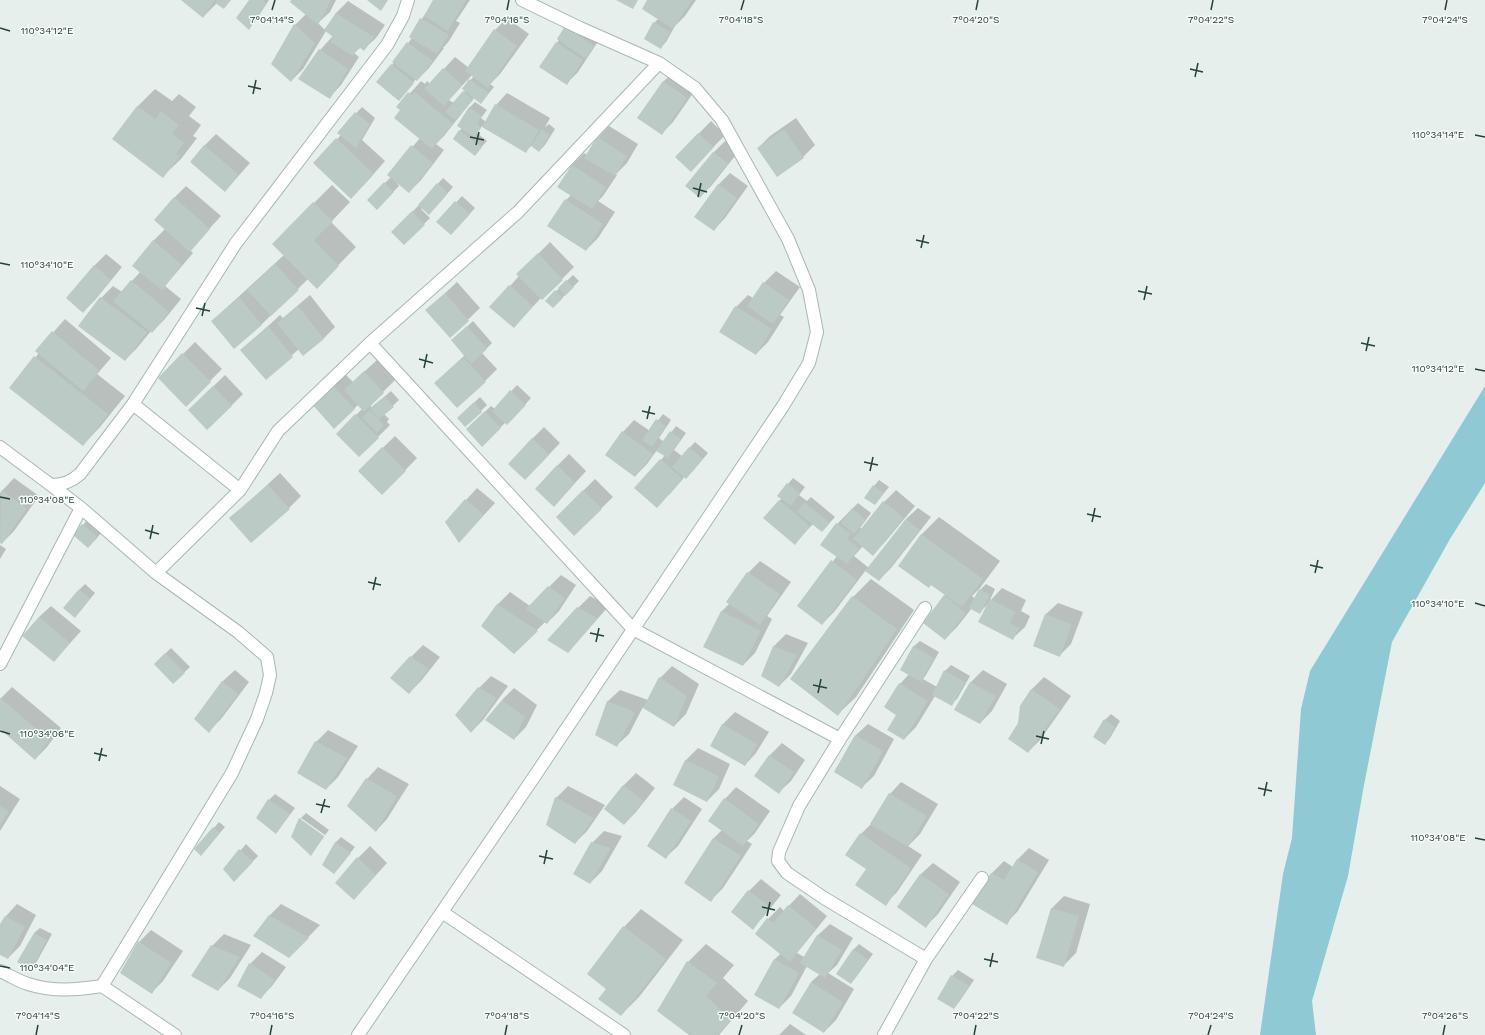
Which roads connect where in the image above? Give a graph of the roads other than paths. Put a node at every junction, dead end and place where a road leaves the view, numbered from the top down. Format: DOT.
graph roads {
  1 [pos="408,0"];
  2 [pos="522,0"];
  3 [pos="659,63"];
  4 [pos="370,343"];
  5 [pos="133,404"];
  6 [pos="0,447"];
  7 [pos="51,485"];
  8 [pos="240,490"];
  9 [pos="81,508"];
  10 [pos="156,573"];
  11 [pos="925,608"];
  12 [pos="633,629"];
  13 [pos="0,664"];
  14 [pos="840,739"];
  15 [pos="982,878"];
  16 [pos="442,912"];
  17 [pos="926,959"];
  18 [pos="0,971"];
  19 [pos="102,986"];
  20 [pos="175,1035"];
  21 [pos="358,1035"];
  22 [pos="624,1035"];
  23 [pos="884,1035"];
  1 -- 5 [label="street"];
  2 -- 3 [label="street"];
  3 -- 4 [label="street"];
  3 -- 12 [label="street"];
  4 -- 8 [label="street"];
  4 -- 12 [label="street"];
  5 -- 7 [label="street"];
  5 -- 8 [label="street"];
  6 -- 7 [label="street"];
  7 -- 9 [label="street"];
  8 -- 10 [label="street"];
  9 -- 10 [label="street"];
  9 -- 13 [label="street"];
  10 -- 19 [label="street"];
  11 -- 14 [label="street"];
  12 -- 14 [label="street"];
  12 -- 16 [label="street"];
  14 -- 17 [label="street"];
  15 -- 17 [label="street"];
  16 -- 21 [label="street"];
  16 -- 22 [label="street"];
  17 -- 23 [label="street"];
  18 -- 19 [label="street"];
  19 -- 20 [label="street"];
}
